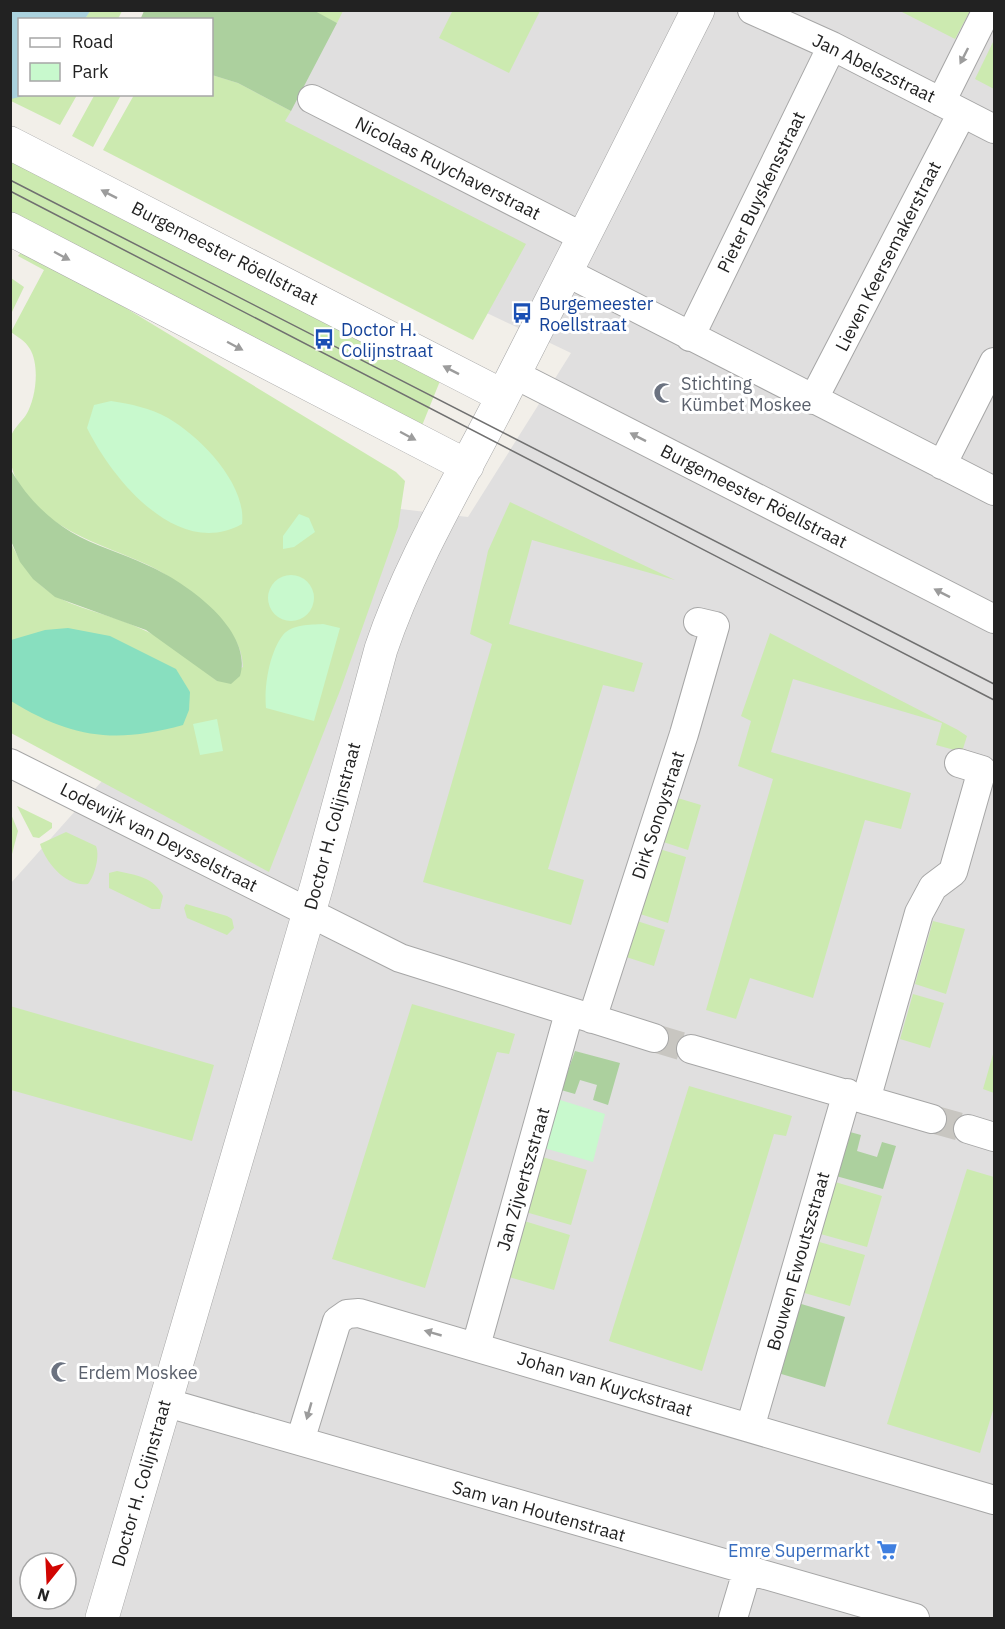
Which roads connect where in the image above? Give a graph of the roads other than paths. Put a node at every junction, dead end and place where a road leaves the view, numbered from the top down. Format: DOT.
graph roads {
  1 [pos="698,10"];
  2 [pos="752,10"];
  3 [pos="987,10"];
  4 [pos="832,46"];
  5 [pos="312,99"];
  6 [pos="952,107"];
  7 [pos="994,129"];
  8 [pos="10,143"];
  9 [pos="10,229"];
  10 [pos="583,237"];
  11 [pos="566,272"];
  12 [pos="690,337"];
  13 [pos="994,362"];
  14 [pos="508,385"];
  15 [pos="813,400"];
  16 [pos="942,465"];
  17 [pos="467,466"];
  18 [pos="994,491"];
  19 [pos="994,619"];
  20 [pos="698,622"];
  21 [pos="10,763"];
  22 [pos="959,763"];
  23 [pos="309,912"];
  24 [pos="581,1016"];
  25 [pos="654,1038"];
  26 [pos="691,1049"];
  27 [pos="856,1097"];
  28 [pos="932,1119"];
  29 [pos="476,1346"];
  30 [pos="164,1402"];
  31 [pos="750,1428"];
  32 [pos="300,1441"];
  33 [pos="994,1500"];
  34 [pos="748,1568"];
  35 [pos="102,1618"];
  36 [pos="734,1618"];
  37 [pos="915,1618"];
  1 -- 10 [label="street, Doctor H. Colijnstraat"];
  2 -- 4 [label="street, Jan Abelszstraat"];
  3 -- 6 [label="street, Lieven Keersemakerstraat, one-way"];
  4 -- 6 [label="street, Jan Abelszstraat"];
  4 -- 12 [label="street, Pieter Buyskensstraat"];
  5 -- 10 [label="street, Nicolaas Ruychaverstraat"];
  6 -- 7 [label="street, Jan Abelszstraat"];
  6 -- 15 [label="street, Lieven Keersemakerstraat"];
  14 -- 8 [label="street, Burgemeester Röellstraat, one-way"];
  9 -- 17 [label="street, one-way"];
  10 -- 11 [label="street, Doctor H. Colijnstraat"];
  11 -- 12 [label="street"];
  11 -- 14 [label="street, Doctor H. Colijnstraat"];
  12 -- 15 [label="street"];
  13 -- 16 [label="street"];
  14 -- 17 [label="street, Doctor H. Colijnstraat"];
  19 -- 14 [label="street, Burgemeester Röellstraat, one-way"];
  15 -- 16 [label="street"];
  16 -- 18 [label="street"];
  17 -- 23 [label="street, Doctor H. Colijnstraat"];
  20 -- 24 [label="street, Dirk Sonoystraat"];
  21 -- 23 [label="street, Lodewijk van Deysselstraat"];
  22 -- 27 [label="street"];
  23 -- 24 [label="street"];
  23 -- 30 [label="street, Doctor H. Colijnstraat"];
  24 -- 25 [label="street"];
  24 -- 29 [label="street, Jan Zijvertszstraat"];
  26 -- 27 [label="street"];
  27 -- 28 [label="street"];
  27 -- 31 [label="street, Bouwen Ewoutszstraat"];
  29 -- 31 [label="street, Johan van Kuyckstraat"];
  29 -- 32 [label="street, Johan van Kuyckstraat, one-way"];
  30 -- 32 [label="street, Sam van Houtenstraat"];
  30 -- 35 [label="street, Doctor H. Colijnstraat"];
  31 -- 33 [label="street, Johan van Kuyckstraat"];
  32 -- 34 [label="street, Sam van Houtenstraat"];
  34 -- 36 [label="street"];
  34 -- 37 [label="street, Sam van Houtenstraat"];
}
